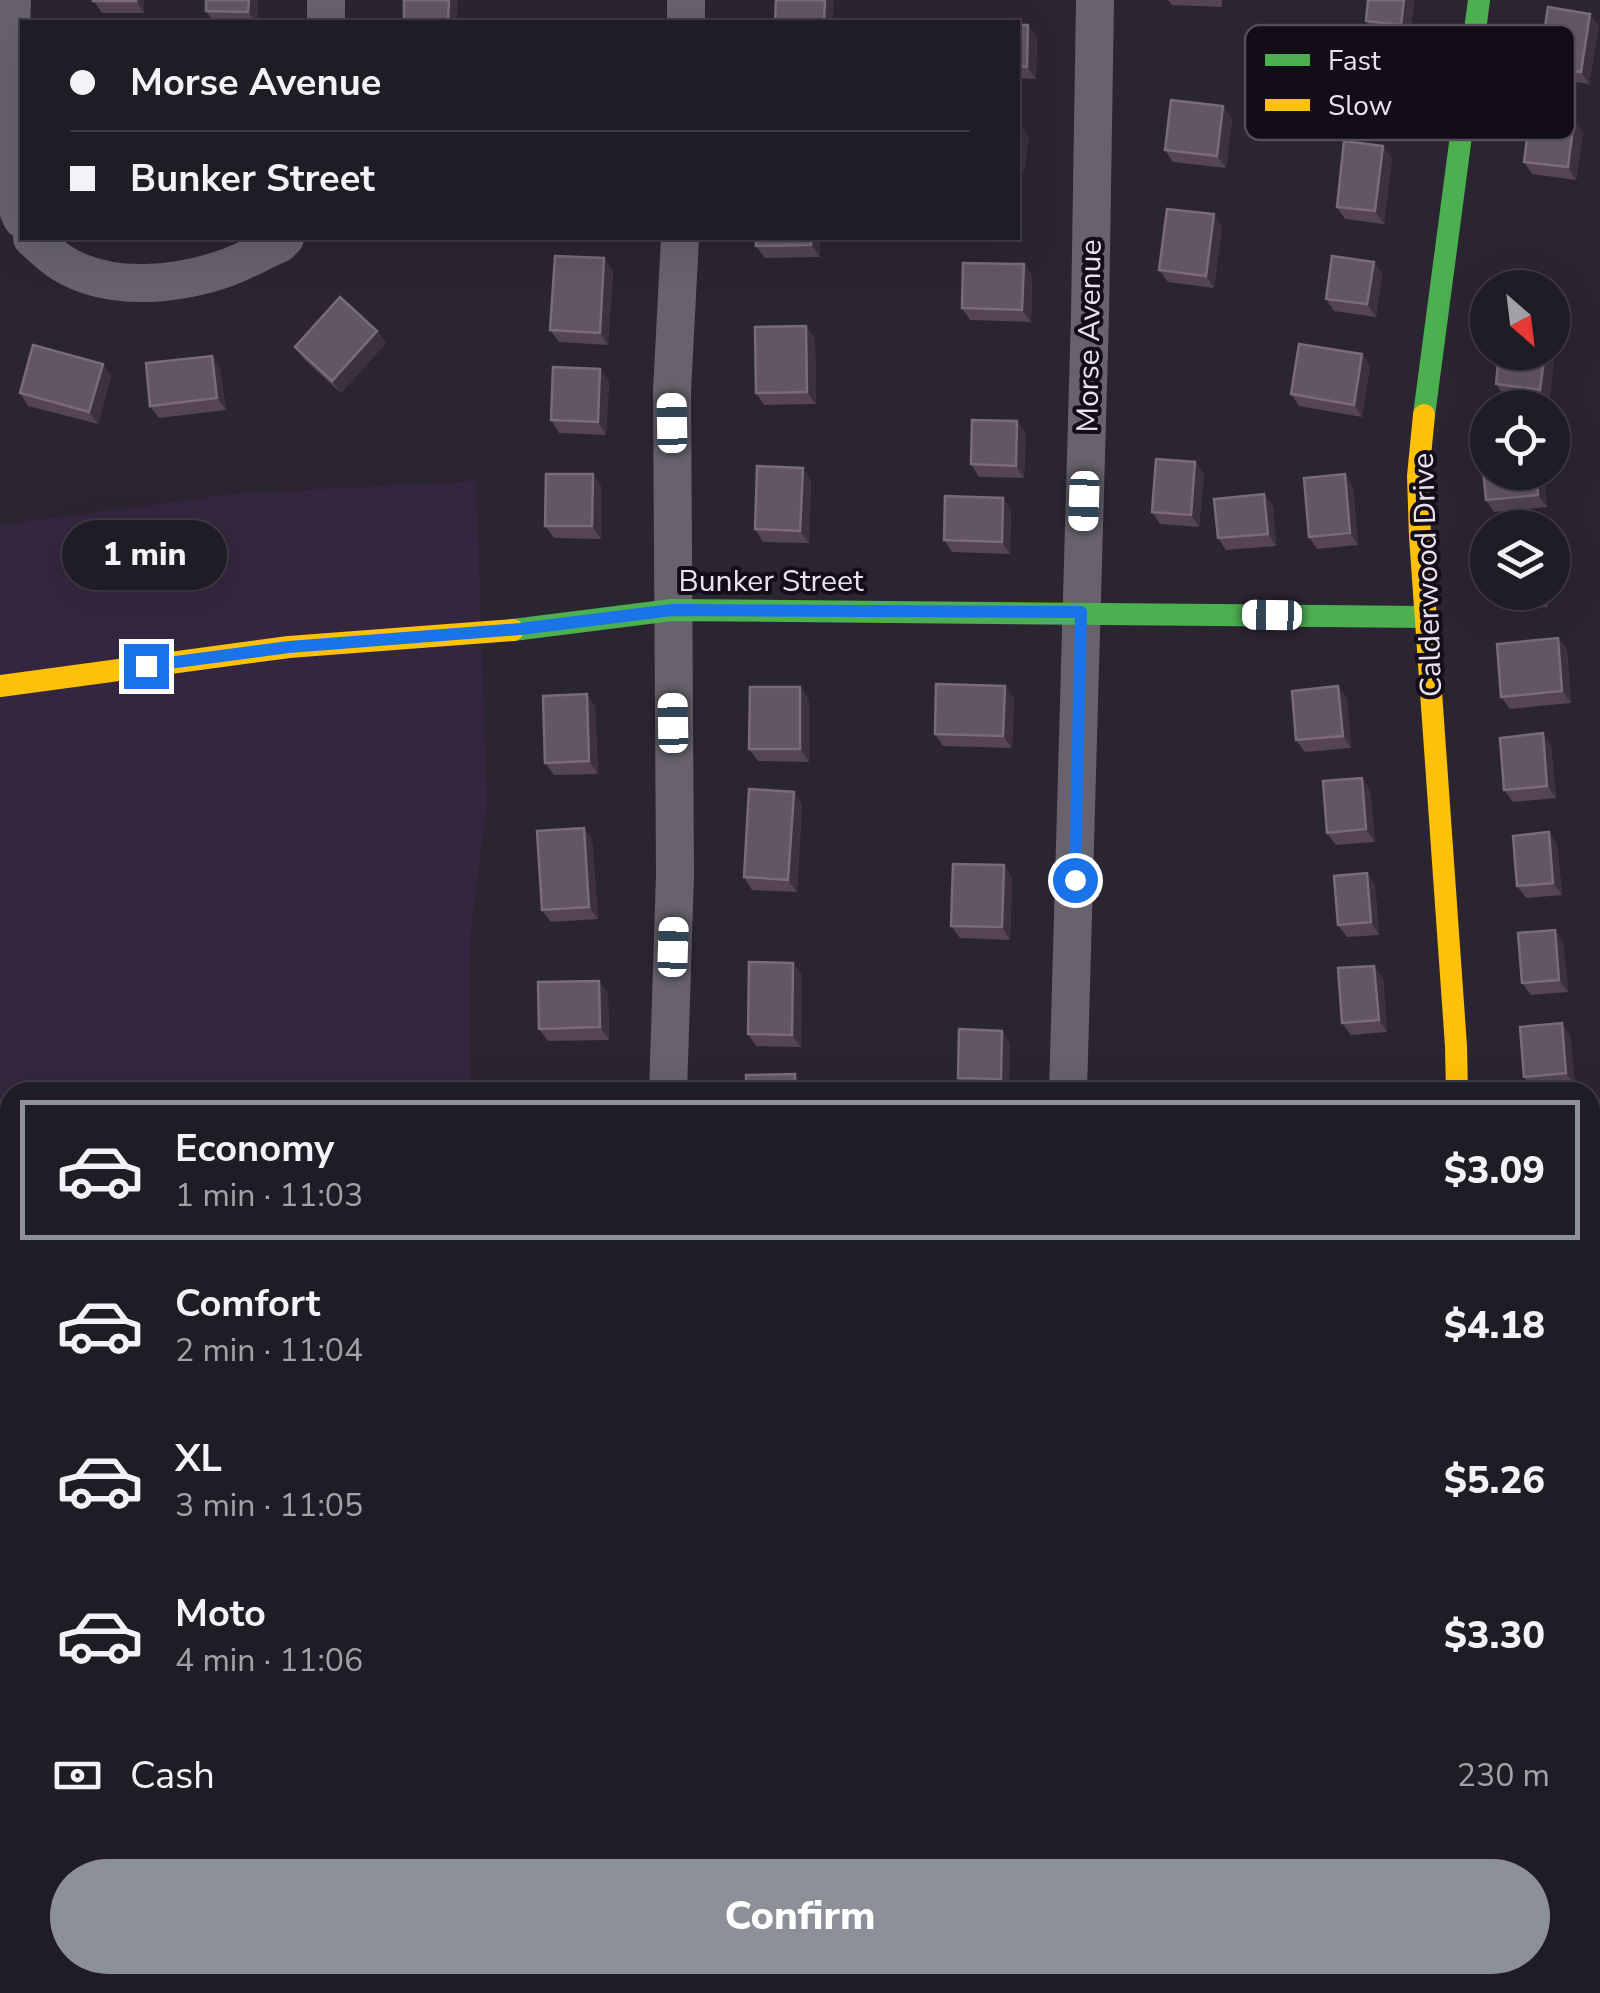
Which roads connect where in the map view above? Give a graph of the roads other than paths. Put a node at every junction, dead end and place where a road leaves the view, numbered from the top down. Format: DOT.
graph roads {
  1 [pos="12,0"];
  2 [pos="1095,0"];
  3 [pos="1479,0"];
  4 [pos="1476,25"];
  5 [pos="1460,140"];
  6 [pos="20,213"];
  7 [pos="34,240"];
  8 [pos="284,240"];
  9 [pos="680,240"];
  10 [pos="672,610"];
  11 [pos="1081,612"];
  12 [pos="1426,618"];
  13 [pos="0,686"];
  14 [pos="668,1082"];
  15 [pos="1068,1082"];
  16 [pos="1457,1082"];
  1 -- 6 [label="street"];
  2 -- 11 [label="street, Morse Avenue"];
  3 -- 4 [label="street, Calderwood Drive"];
  5 -- 12 [label="street, Calderwood Drive"];
  7 -- 8 [label="street"];
  9 -- 10 [label="street"];
  10 -- 11 [label="street, Bunker Street"];
  10 -- 13 [label="street, Bunker Street"];
  10 -- 14 [label="street"];
  11 -- 12 [label="street, Bunker Street"];
  11 -- 15 [label="street, Morse Avenue"];
  12 -- 16 [label="street, Calderwood Drive"];
}
